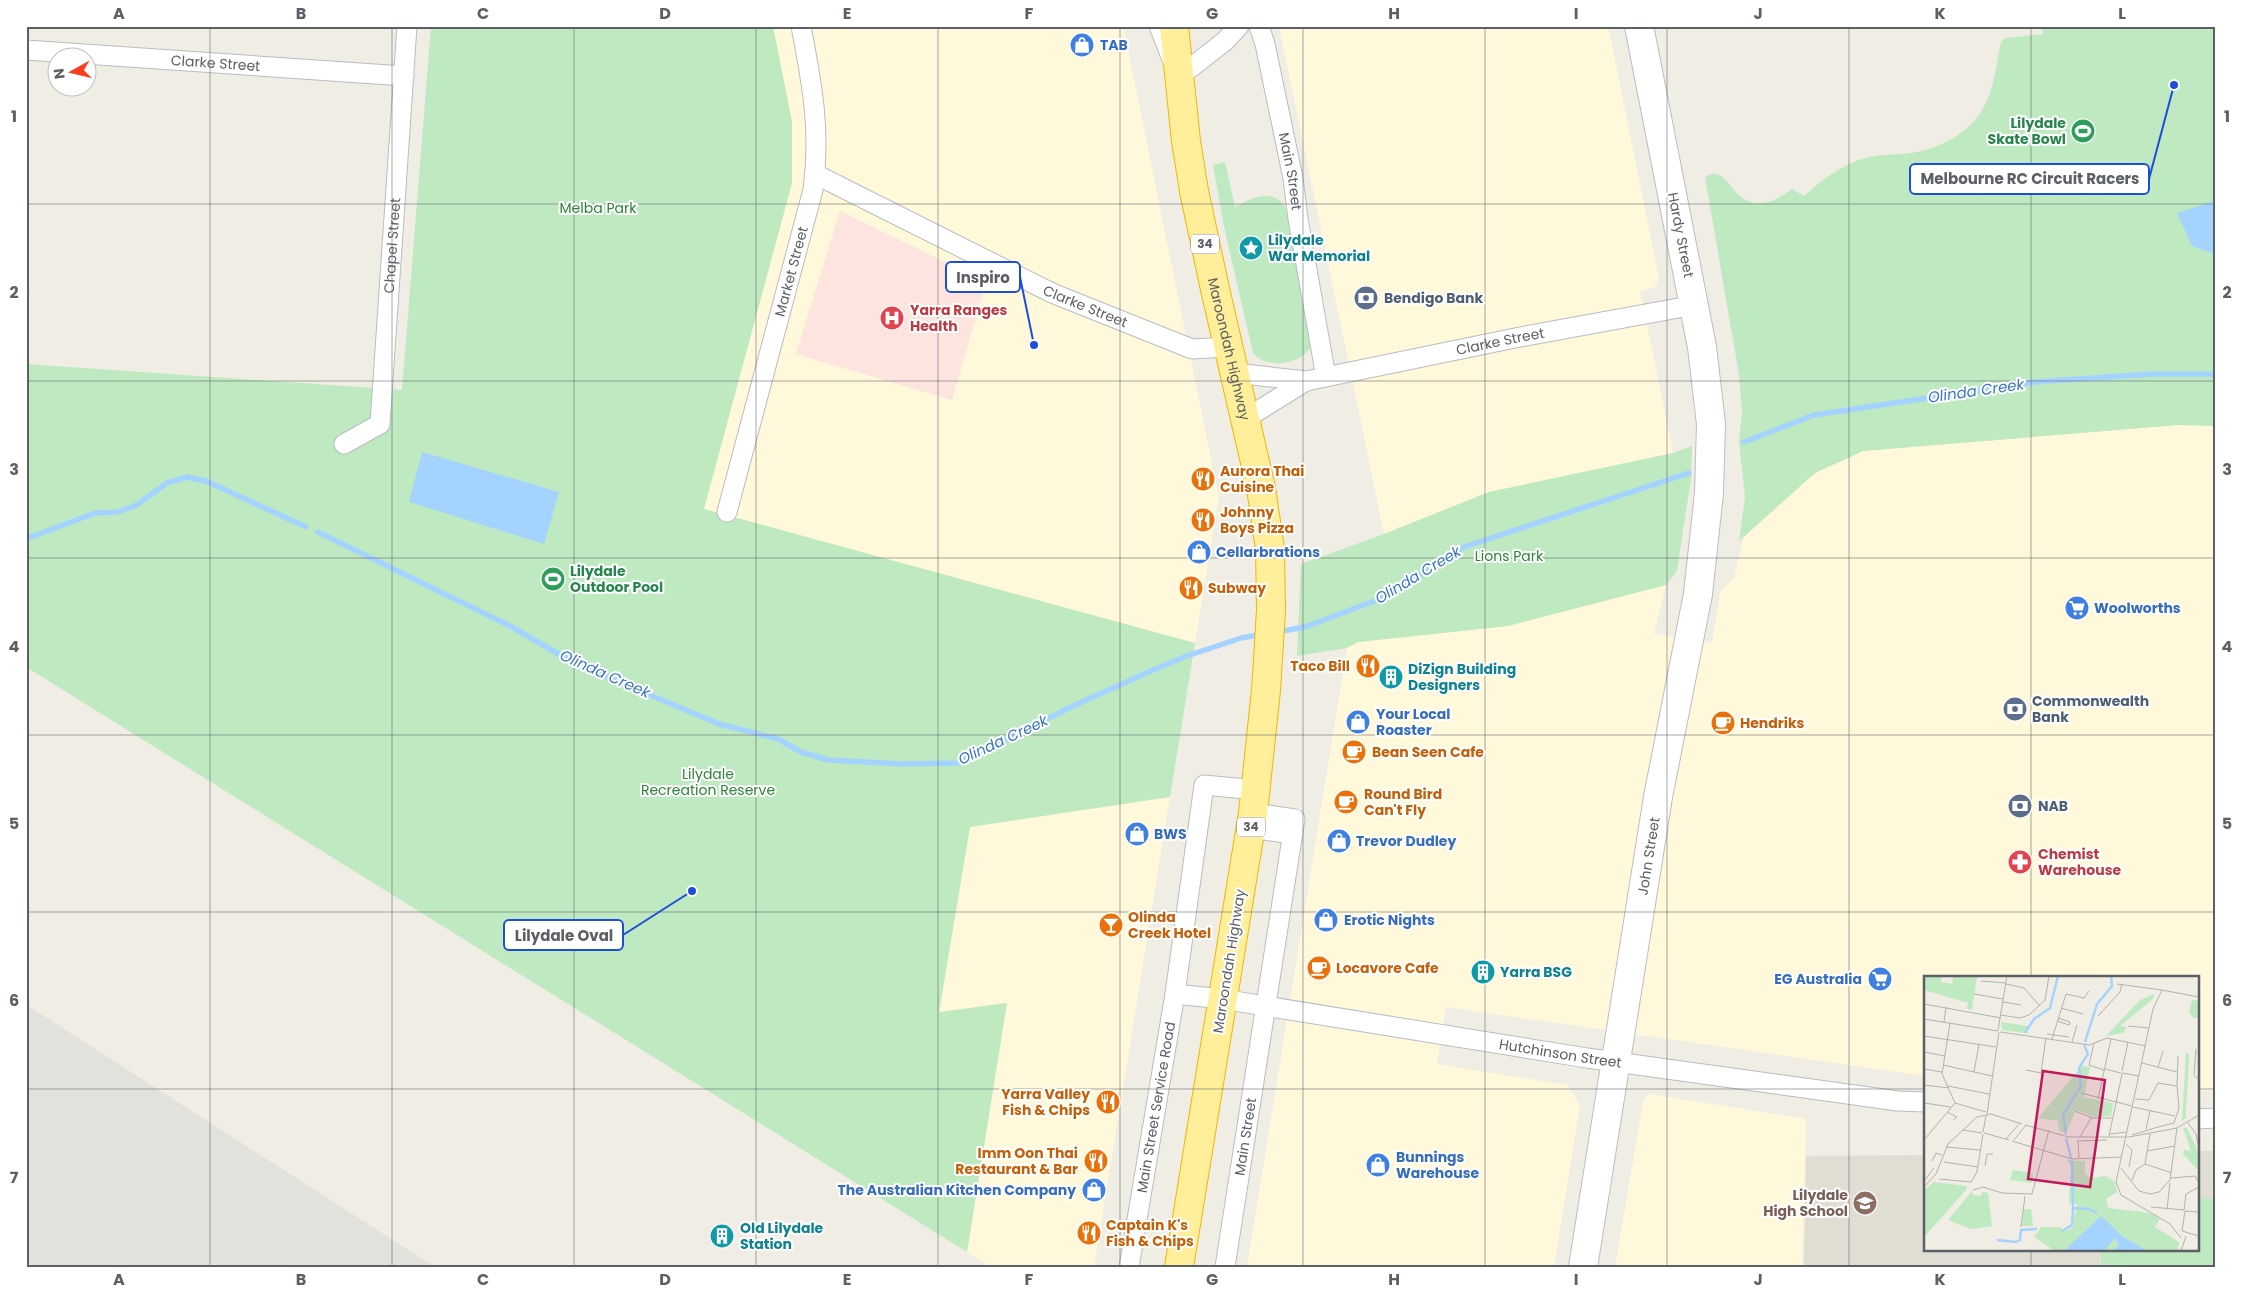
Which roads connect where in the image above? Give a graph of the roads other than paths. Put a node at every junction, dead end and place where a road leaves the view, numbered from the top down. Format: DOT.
graph roads {
  1 [pos="407,26"];
  2 [pos="801,26"];
  3 [pos="1159,26"];
  4 [pos="1174,26"];
  5 [pos="1239,26"];
  6 [pos="1259,26"];
  7 [pos="1639,26"];
  8 [pos="26,50"];
  9 [pos="404,76"];
  10 [pos="1179,77"];
  11 [pos="815,174"];
  12 [pos="1695,305"];
  13 [pos="1232,360"];
  14 [pos="1326,377"];
  15 [pos="1306,381"];
  16 [pos="1245,418"];
  17 [pos="344,444"];
  18 [pos="1711,444"];
  19 [pos="728,512"];
  20 [pos="1253,811"];
  21 [pos="1175,994"];
  22 [pos="1222,999"];
  23 [pos="1265,1006"];
  24 [pos="1616,1062"];
  25 [pos="1898,1101"];
  26 [pos="1924,1102"];
  27 [pos="1924,1109"];
  28 [pos="2215,1118"];
  29 [pos="2198,1119"];
  30 [pos="1130,1267"];
  31 [pos="1179,1267"];
  32 [pos="1225,1267"];
  33 [pos="1583,1267"];
  1 -- 9 [label="street, Chapel Street"];
  2 -- 11 [label="street, Market Street"];
  3 -- 10 [label="street"];
  4 -- 10 [label="highway, Maroondah Highway / 34"];
  5 -- 10 [label="street"];
  6 -- 14 [label="street, Main Street"];
  7 -- 12 [label="main road, Hardy Street"];
  8 -- 9 [label="street, Clarke Street"];
  9 -- 17 [label="street, Chapel Street"];
  10 -- 13 [label="highway, Maroondah Highway / 34"];
  11 -- 13 [label="street, Clarke Street"];
  11 -- 19 [label="street, Market Street"];
  12 -- 14 [label="street, Clarke Street"];
  12 -- 18 [label="main road, Hardy Street"];
  13 -- 15 [label="street, Clarke Street"];
  13 -- 16 [label="highway, Maroondah Highway / 34"];
  14 -- 15 [label="street, Clarke Street"];
  15 -- 16 [label="street, Clarke Street"];
  16 -- 20 [label="highway, Maroondah Highway / 34"];
  18 -- 24 [label="main road, John Street"];
  20 -- 21 [label="street"];
  20 -- 22 [label="highway, Maroondah Highway / 34"];
  20 -- 23 [label="street"];
  21 -- 22 [label="street"];
  21 -- 30 [label="street, Main Street Service Road"];
  22 -- 23 [label="street, Hutchinson Street"];
  22 -- 31 [label="highway, Maroondah Highway / 34"];
  23 -- 24 [label="street, Hutchinson Street"];
  23 -- 32 [label="street, Main Street"];
  24 -- 25 [label="street, Hutchinson Street"];
  24 -- 33 [label="main road, John Street"];
  25 -- 26 [label="street, Hutchinson Street"];
  25 -- 27 [label="street, Hutchinson Street"];
  28 -- 29 [label="street"];
}
